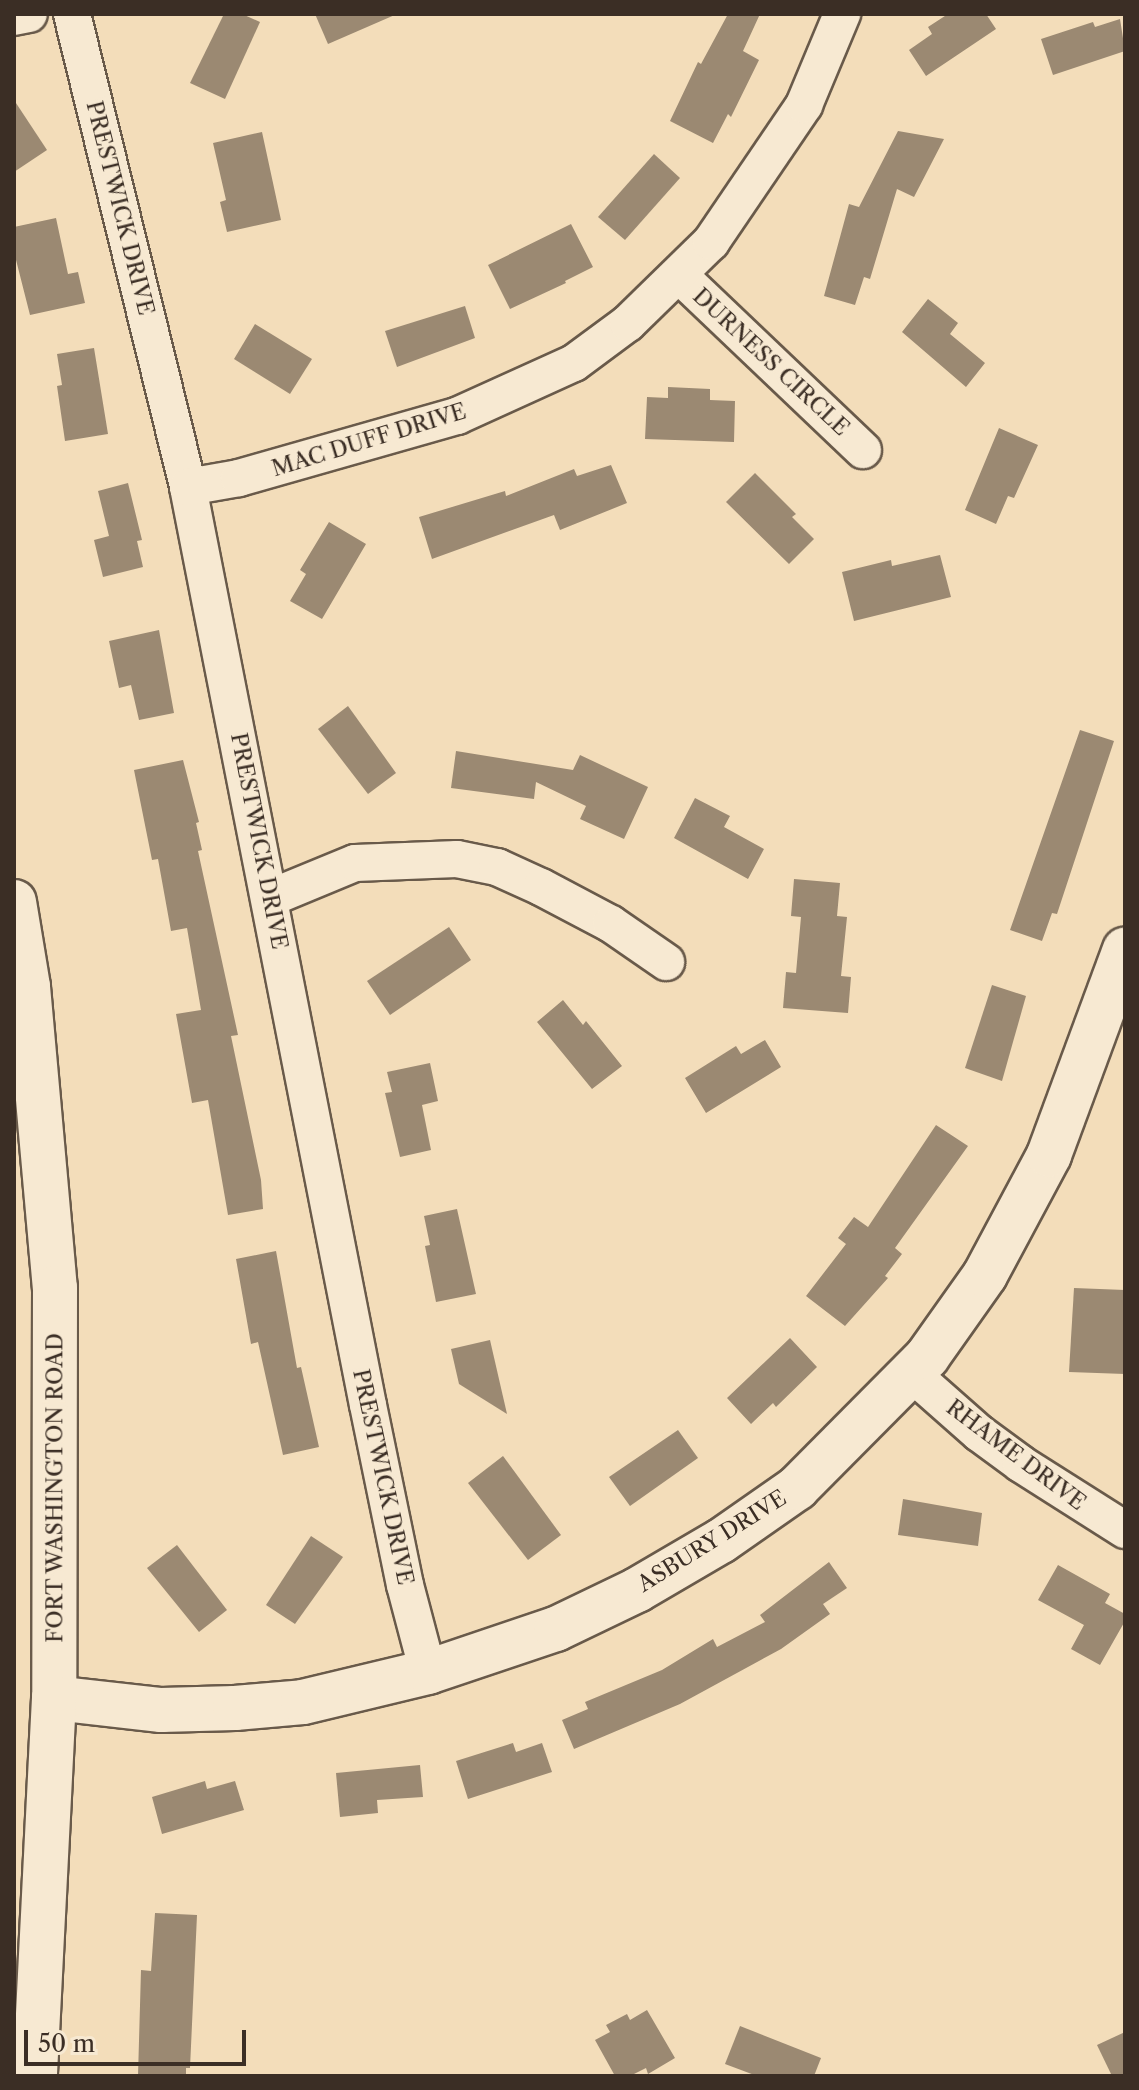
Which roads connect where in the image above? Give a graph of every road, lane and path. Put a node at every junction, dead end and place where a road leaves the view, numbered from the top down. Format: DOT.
graph roads {
  1 [pos="29,14"];
  2 [pos="72,14"];
  3 [pos="842,14"];
  4 [pos="14,17"];
  5 [pos="679,275"];
  6 [pos="863,450"];
  7 [pos="188,487"];
  8 [pos="270,898"];
  9 [pos="14,902"];
  10 [pos="666,962"];
  11 [pos="1122,969"];
  12 [pos="911,1373"];
  13 [pos="1125,1530"];
  14 [pos="428,1672"];
  15 [pos="54,1698"];
  16 [pos="35,2076"];
  1 -- 4 [label="street"];
  2 -- 7 [label="street, PRESTWICK DRIVE"];
  3 -- 5 [label="street, MAC DUFF DRIVE"];
  5 -- 6 [label="street, DURNESS CIRCLE"];
  5 -- 7 [label="street, MAC DUFF DRIVE"];
  7 -- 8 [label="street, PRESTWICK DRIVE"];
  8 -- 10 [label="street"];
  8 -- 14 [label="street, PRESTWICK DRIVE"];
  9 -- 15 [label="street, FORT WASHINGTON ROAD"];
  11 -- 12 [label="street, ASBURY DRIVE"];
  12 -- 13 [label="street, RHAME DRIVE"];
  12 -- 14 [label="street, ASBURY DRIVE"];
  14 -- 15 [label="street, ASBURY DRIVE"];
  15 -- 16 [label="street, FORT WASHINGTON ROAD"];
}
